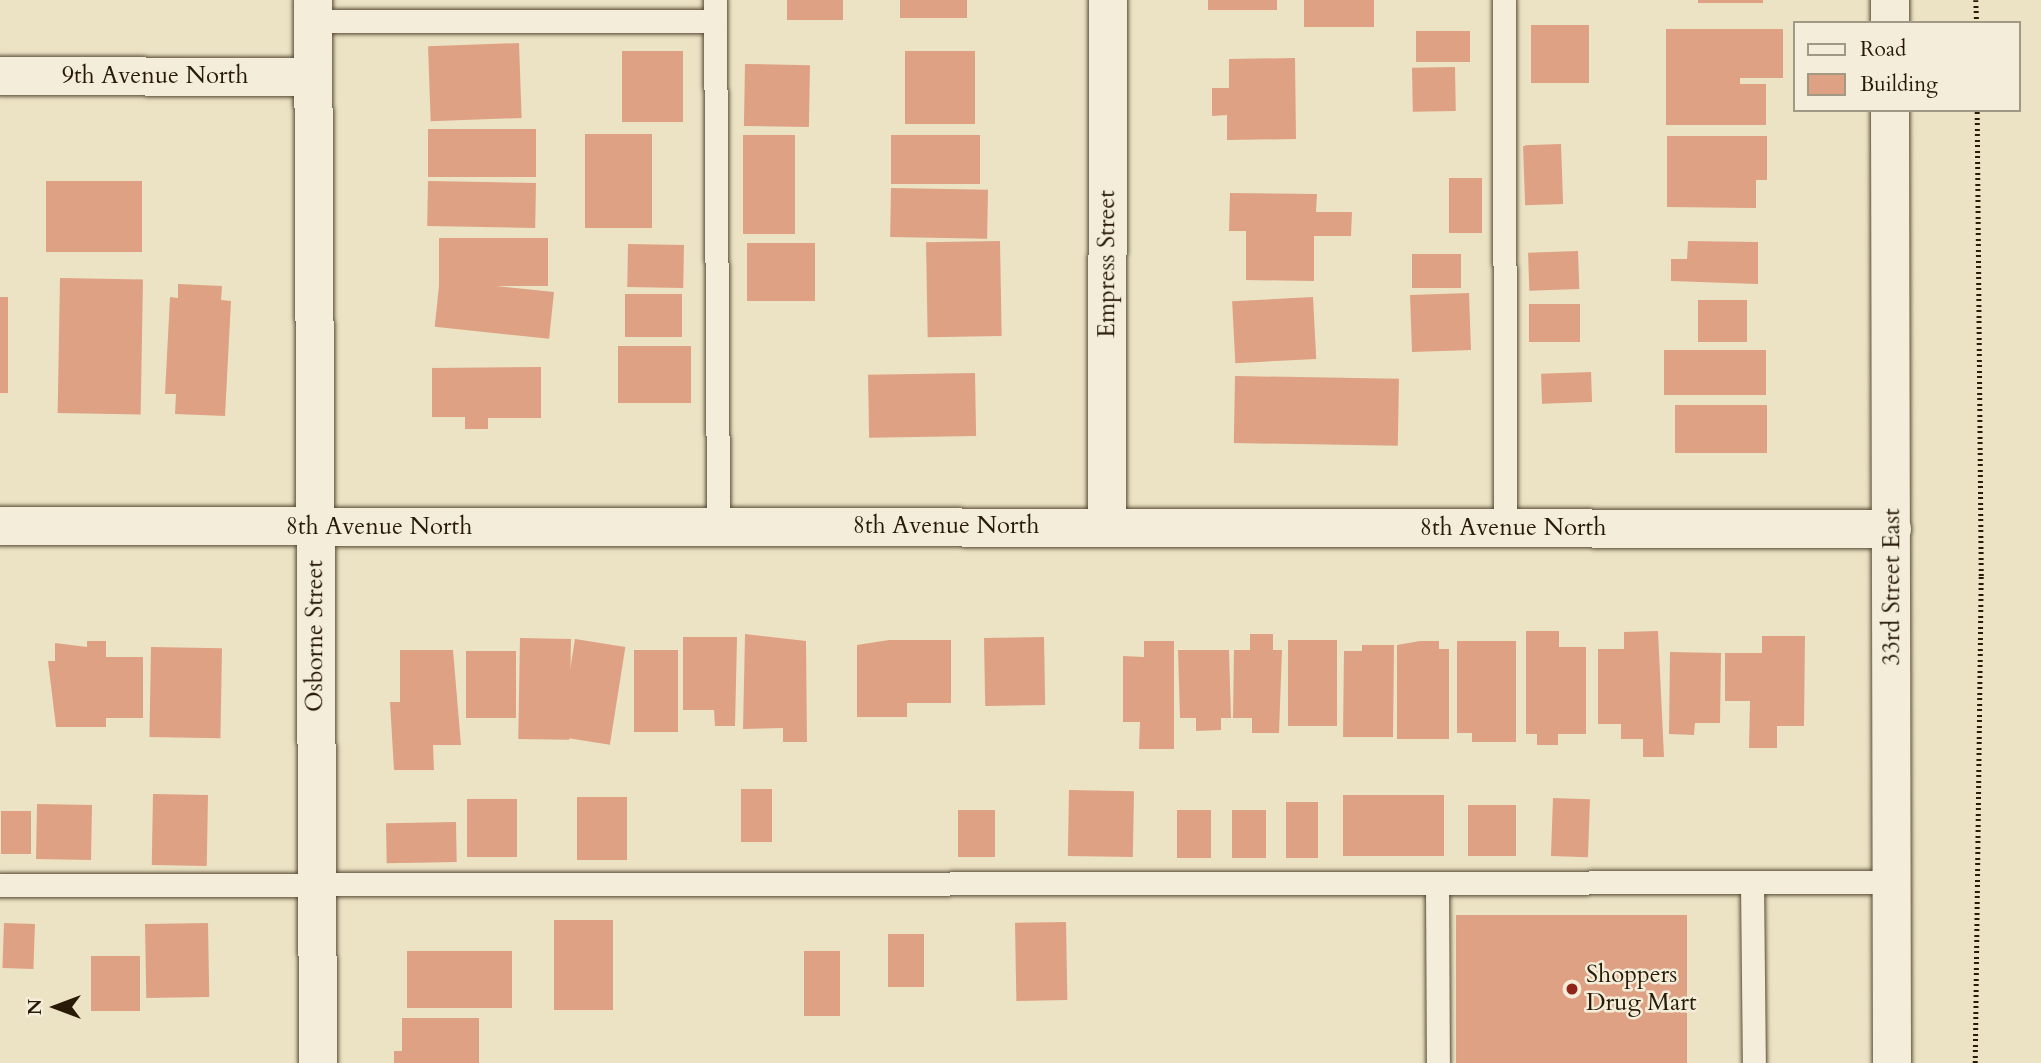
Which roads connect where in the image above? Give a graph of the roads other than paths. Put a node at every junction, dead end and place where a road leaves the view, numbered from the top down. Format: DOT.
graph roads {
  1 [pos="1108,0"];
  2 [pos="1504,0"];
  3 [pos="1890,0"];
  4 [pos="313,10"];
  5 [pos="715,10"];
  6 [pos="1890,21"];
  7 [pos="0,76"];
  8 [pos="311,77"];
  9 [pos="1890,112"];
  10 [pos="718,525"];
  11 [pos="0,526"];
  12 [pos="1107,527"];
  13 [pos="315,528"];
  14 [pos="1505,528"];
  15 [pos="1892,529"];
  16 [pos="317,882"];
  17 [pos="1892,882"];
  18 [pos="1752,883"];
  19 [pos="1437,884"];
  20 [pos="0,885"];
  21 [pos="318,1063"];
  22 [pos="1438,1063"];
  23 [pos="1754,1063"];
  24 [pos="1892,1063"];
  1 -- 12 [label="street, Empress Street"];
  2 -- 14 [label="lane"];
  3 -- 6 [label="street"];
  4 -- 5 [label="lane"];
  4 -- 8 [label="street, Osborne Street"];
  5 -- 10 [label="lane"];
  7 -- 8 [label="street, 9th Avenue North"];
  8 -- 13 [label="street, Osborne Street"];
  9 -- 15 [label="street, 33rd Street East"];
  10 -- 12 [label="street, 8th Avenue North"];
  10 -- 13 [label="street, 8th Avenue North"];
  11 -- 13 [label="street, 8th Avenue North"];
  12 -- 14 [label="street, 8th Avenue North"];
  13 -- 16 [label="street, Osborne Street"];
  14 -- 15 [label="street, 8th Avenue North"];
  15 -- 17 [label="street, 33rd Street East"];
  16 -- 19 [label="lane"];
  16 -- 20 [label="lane"];
  16 -- 21 [label="street, Osborne Street"];
  17 -- 18 [label="lane"];
  17 -- 24 [label="street, 33rd Street East"];
  18 -- 19 [label="lane"];
  18 -- 23 [label="lane"];
  19 -- 22 [label="lane"];
}
